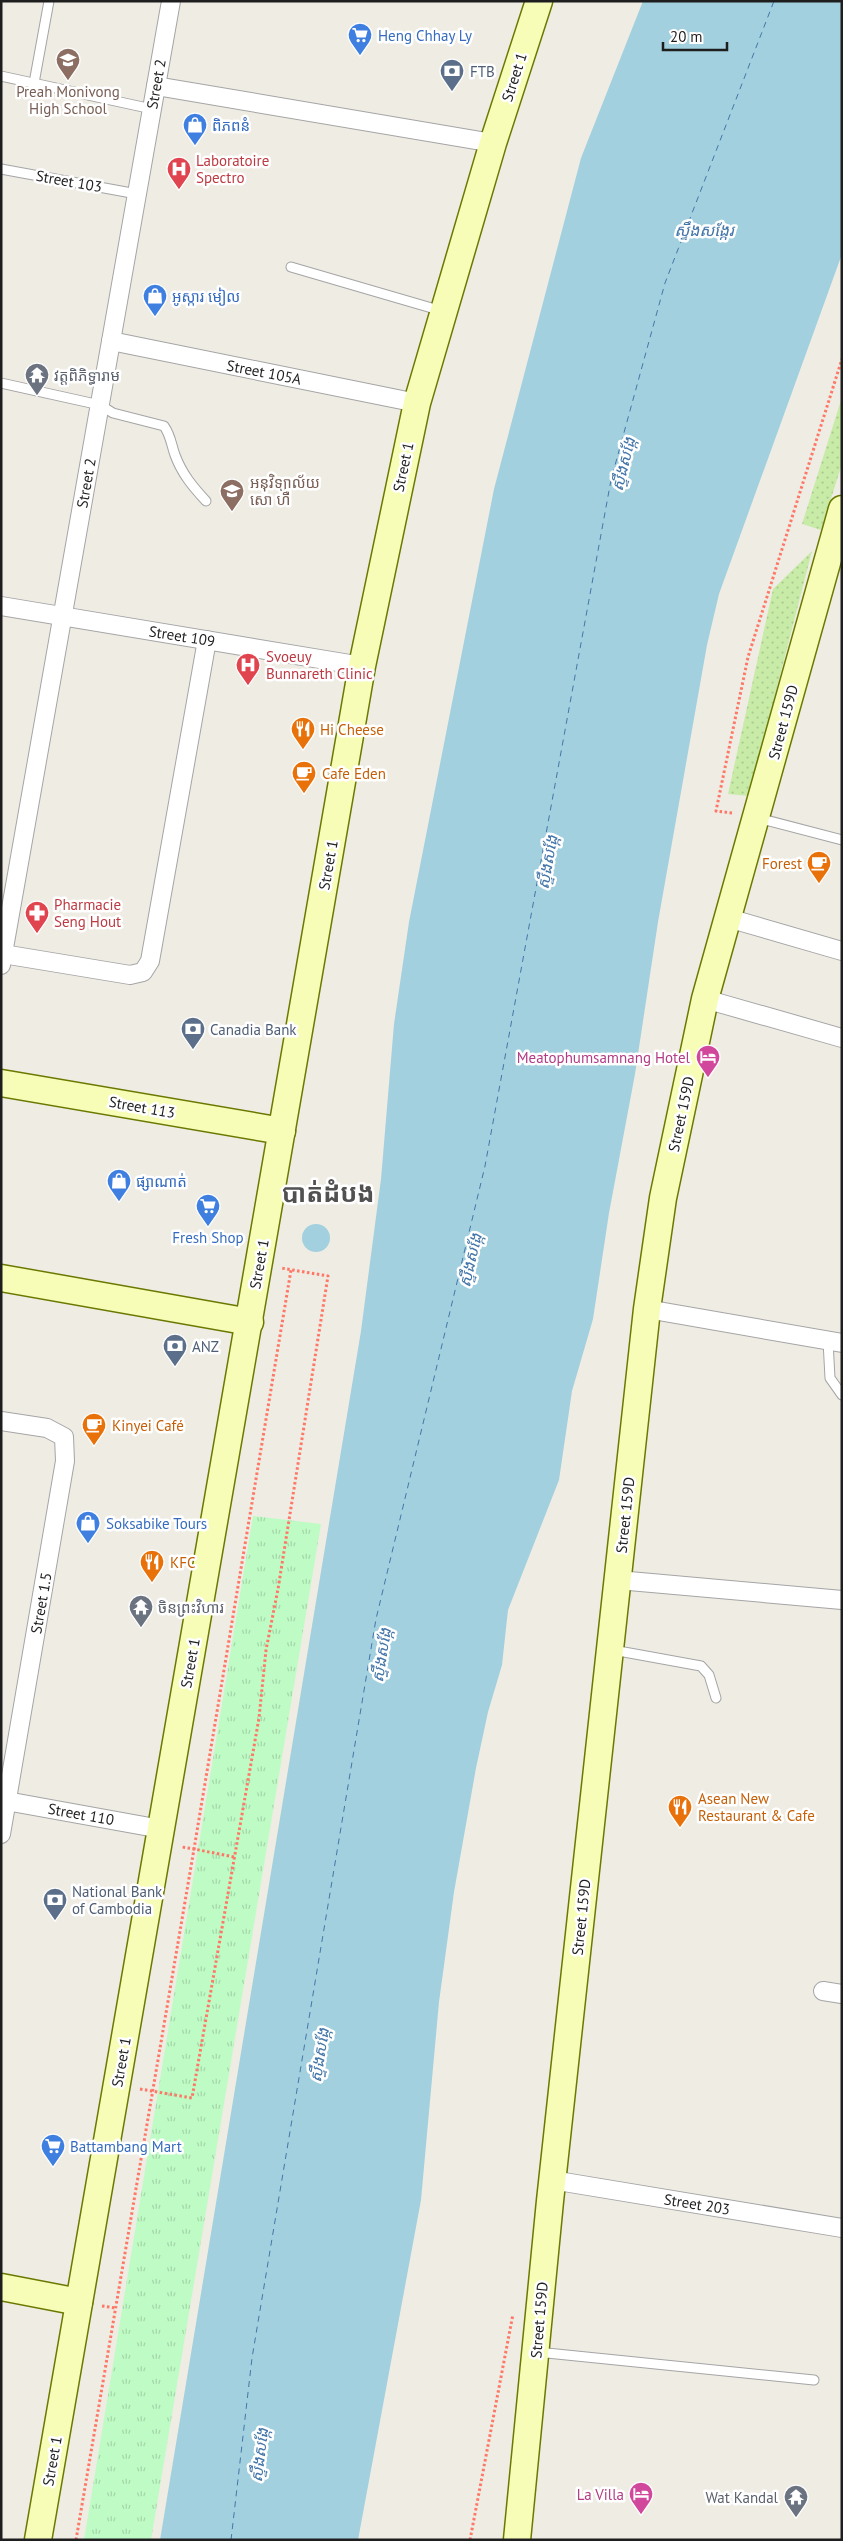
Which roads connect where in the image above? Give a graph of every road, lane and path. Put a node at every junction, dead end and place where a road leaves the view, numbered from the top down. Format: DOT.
graph roads {
  1 [pos="49,1"];
  2 [pos="171,1"];
  3 [pos="539,1"];
  4 [pos="1,76"];
  5 [pos="34,83"];
  6 [pos="156,86"];
  7 [pos="152,109"];
  8 [pos="493,143"];
  9 [pos="1,169"];
  10 [pos="137,194"];
  11 [pos="291,267"];
  12 [pos="443,312"];
  13 [pos="111,341"];
  14 [pos="842,359"];
  15 [pos="1,383"];
  16 [pos="416,403"];
  17 [pos="100,405"];
  18 [pos="206,501"];
  19 [pos="842,509"];
  20 [pos="836,548"];
  21 [pos="1,606"];
  22 [pos="63,616"];
  23 [pos="207,640"];
  24 [pos="362,666"];
  25 [pos="758,818"];
  26 [pos="842,840"];
  27 [pos="728,918"];
  28 [pos="842,951"];
  29 [pos="2,959"];
  30 [pos="705,999"];
  31 [pos="842,1038"];
  32 [pos="1,1083"];
  33 [pos="282,1131"];
  34 [pos="258,1264"];
  35 [pos="291,1270"];
  36 [pos="1,1278"];
  37 [pos="647,1309"];
  38 [pos="250,1322"];
  39 [pos="835,1342"];
  40 [pos="842,1395"];
  41 [pos="1,1421"];
  42 [pos="618,1580"];
  43 [pos="842,1600"];
  44 [pos="610,1650"];
  45 [pos="716,1698"];
  46 [pos="4,1800"];
  47 [pos="1,1834"];
  48 [pos="160,1836"];
  49 [pos="194,1849"];
  50 [pos="234,1857"];
  51 [pos="823,1991"];
  52 [pos="842,1994"];
  53 [pos="117,2085"];
  54 [pos="552,2180"];
  55 [pos="842,2228"];
  56 [pos="1,2287"];
  57 [pos="79,2302"];
  58 [pos="515,2306"];
  59 [pos="537,2352"];
  60 [pos="814,2380"];
  61 [pos="38,2540"];
  62 [pos="76,2540"];
  63 [pos="470,2540"];
  64 [pos="517,2540"];
  1 -- 5 [label="lane"];
  2 -- 6 [label="street, Street 2"];
  3 -- 8 [label="street, Street 1"];
  4 -- 5 [label="lane"];
  5 -- 7 [label="lane"];
  6 -- 7 [label="street, Street 2"];
  6 -- 8 [label="street"];
  7 -- 10 [label="street, Street 2"];
  8 -- 12 [label="street, Street 1"];
  9 -- 10 [label="lane, Street 103"];
  10 -- 13 [label="street, Street 2"];
  11 -- 12 [label="lane"];
  12 -- 16 [label="street, Street 1"];
  13 -- 16 [label="street, Street 105A"];
  13 -- 17 [label="street, Street 2"];
  14 -- 25 [label="path"];
  15 -- 17 [label="lane"];
  16 -- 24 [label="street, Street 1"];
  17 -- 18 [label="lane"];
  17 -- 22 [label="street, Street 2"];
  19 -- 20 [label="street, Street 159D"];
  20 -- 25 [label="street, Street 159D"];
  21 -- 22 [label="street, Street 109"];
  22 -- 23 [label="street, Street 109"];
  22 -- 29 [label="street, Street 2"];
  23 -- 24 [label="street, Street 109"];
  23 -- 29 [label="street"];
  24 -- 33 [label="street, Street 1"];
  25 -- 26 [label="lane"];
  25 -- 27 [label="street, Street 159D"];
  27 -- 28 [label="street"];
  27 -- 30 [label="street, Street 159D"];
  30 -- 31 [label="street"];
  30 -- 37 [label="street, Street 159D"];
  32 -- 33 [label="street, Street 113"];
  33 -- 34 [label="street, Street 1"];
  34 -- 35 [label="path"];
  34 -- 38 [label="street, Street 1"];
  35 -- 49 [label="path"];
  35 -- 50 [label="path"];
  36 -- 38 [label="street"];
  37 -- 39 [label="street"];
  37 -- 42 [label="street, Street 159D"];
  38 -- 48 [label="street, Street 1"];
  39 -- 40 [label="lane"];
  41 -- 46 [label="street, Street 1.5"];
  42 -- 43 [label="street"];
  42 -- 44 [label="street, Street 159D"];
  44 -- 45 [label="lane"];
  44 -- 54 [label="street, Street 159D"];
  46 -- 47 [label="street, Street 1.5"];
  46 -- 48 [label="street, Street 110"];
  48 -- 49 [label="path"];
  48 -- 53 [label="street, Street 1"];
  49 -- 50 [label="path"];
  49 -- 62 [label="path"];
  50 -- 53 [label="path"];
  51 -- 52 [label="street"];
  53 -- 57 [label="street, Street 1"];
  54 -- 55 [label="street, Street 203"];
  54 -- 59 [label="street, Street 159D"];
  56 -- 57 [label="street"];
  57 -- 61 [label="street, Street 1"];
  58 -- 63 [label="path"];
  59 -- 60 [label="lane"];
  59 -- 64 [label="street, Street 159D"];
}
